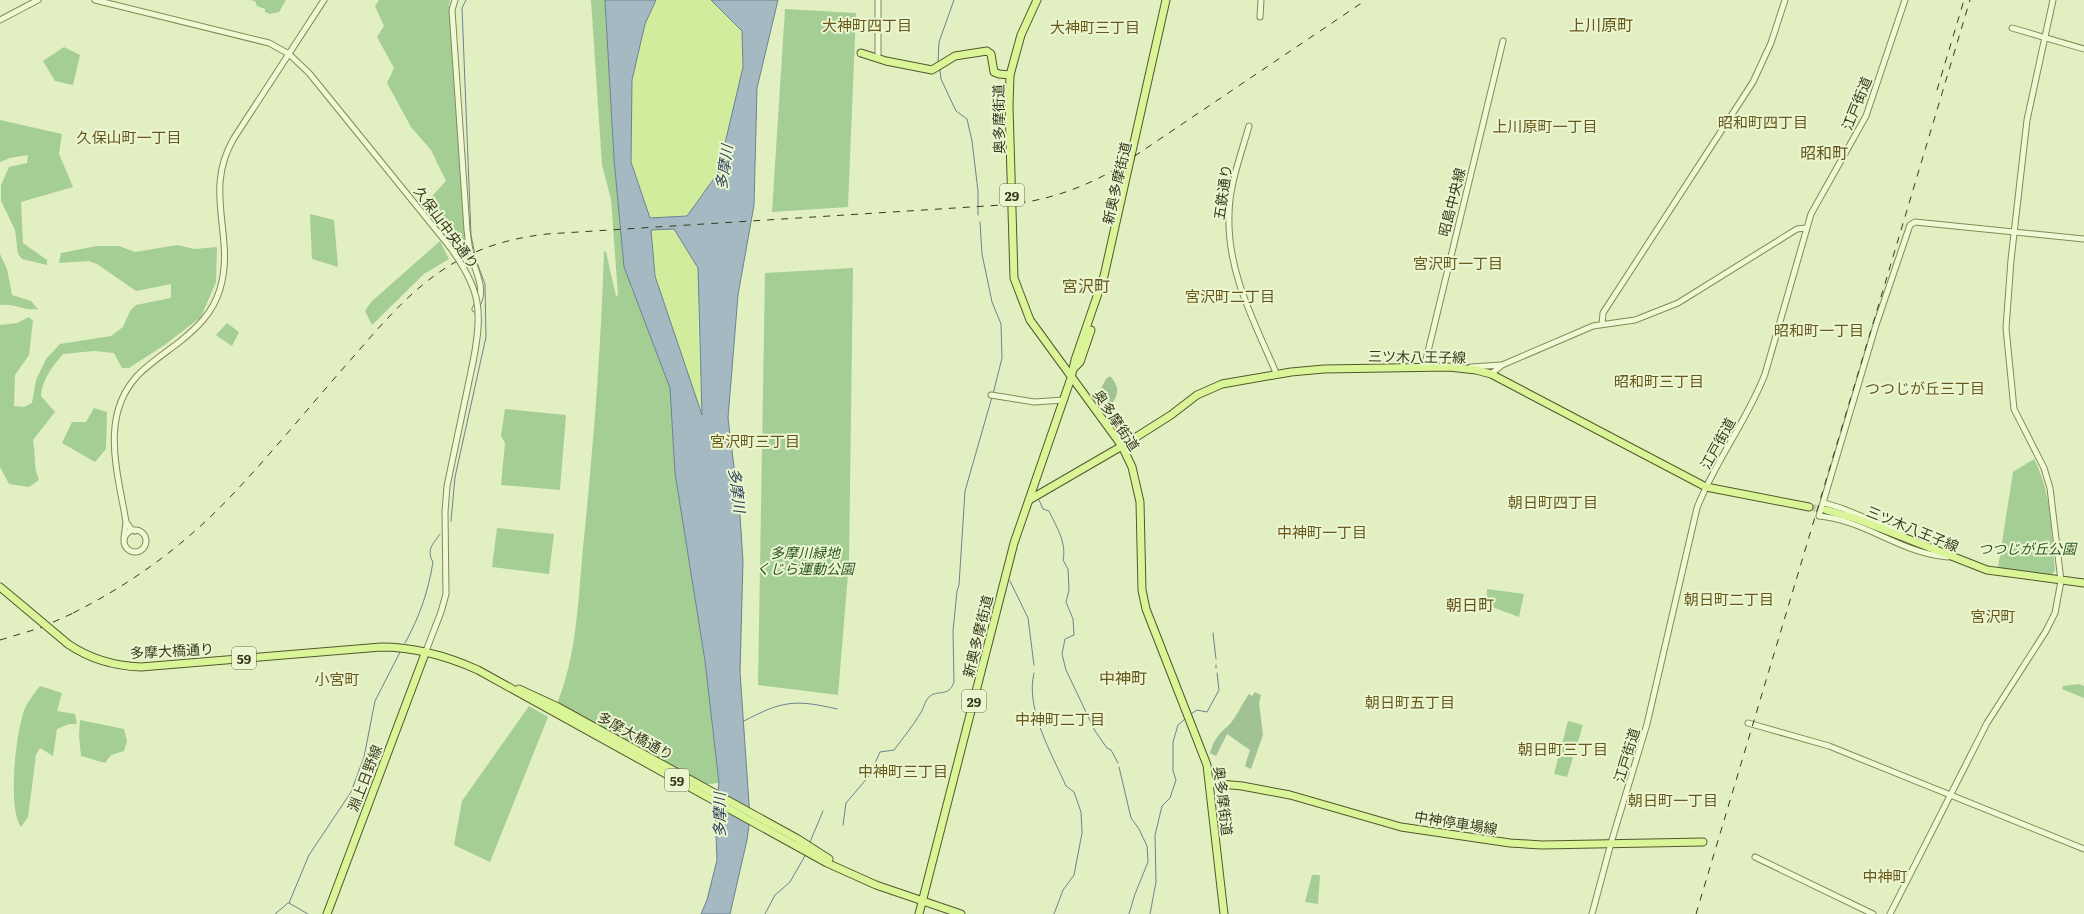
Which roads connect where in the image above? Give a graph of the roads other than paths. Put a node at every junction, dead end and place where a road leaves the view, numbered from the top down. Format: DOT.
graph roads {
  1 [pos="38,0"];
  2 [pos="95,0"];
  3 [pos="324,0"];
  4 [pos="455,0"];
  5 [pos="878,0"];
  6 [pos="1037,0"];
  7 [pos="1166,0"];
  8 [pos="1171,0"];
  9 [pos="1261,0"];
  10 [pos="1785,0"];
  11 [pos="1905,0"];
  12 [pos="2053,0"];
  13 [pos="1260,17"];
  14 [pos="0,20"];
  15 [pos="2012,28"];
  16 [pos="2044,37"];
  17 [pos="1504,41"];
  18 [pos="2084,49"];
  19 [pos="861,52"];
  20 [pos="289,54"];
  21 [pos="878,58"];
  22 [pos="1010,74"];
  23 [pos="1249,126"];
  24 [pos="1806,228"];
  25 [pos="2016,232"];
  26 [pos="2084,238"];
  27 [pos="475,308"];
  28 [pos="1602,324"];
  29 [pos="1502,365"];
  30 [pos="1074,368"];
  31 [pos="1424,368"];
  32 [pos="1458,368"];
  33 [pos="1491,374"];
  34 [pos="1277,375"];
  35 [pos="1071,378"];
  36 [pos="993,395"];
  37 [pos="1064,400"];
  38 [pos="1122,446"];
  39 [pos="1706,487"];
  40 [pos="1029,500"];
  41 [pos="1809,507"];
  42 [pos="1825,507"];
  43 [pos="126,522"];
  44 [pos="135,531"];
  45 [pos="124,538"];
  46 [pos="1951,557"];
  47 [pos="2061,581"];
  48 [pos="2084,583"];
  49 [pos="0,587"];
  50 [pos="426,652"];
  51 [pos="486,674"];
  52 [pos="1748,723"];
  53 [pos="1210,783"];
  54 [pos="1951,794"];
  55 [pos="796,842"];
  56 [pos="1703,842"];
  57 [pos="1611,843"];
  58 [pos="2084,849"];
  59 [pos="1755,857"];
  60 [pos="922,902"];
  61 [pos="327,914"];
  62 [pos="919,914"];
  63 [pos="961,914"];
  64 [pos="1224,914"];
  65 [pos="1592,914"];
  66 [pos="1874,914"];
  67 [pos="1890,914"];
  1 -- 14 [label="street"];
  2 -- 20 [label="street, 久保山中央通り"];
  3 -- 20 [label="street"];
  4 -- 27 [label="street"];
  5 -- 21 [label="street"];
  6 -- 22 [label="main road, 奥多摩街道 / 29"];
  7 -- 30 [label="main road, 新奥多摩街道 / 29"];
  8 -- 30 [label="main road, 新奥多摩街道 / 29"];
  9 -- 13 [label="street"];
  10 -- 28 [label="street"];
  11 -- 24 [label="street, 江戸街道"];
  12 -- 16 [label="street"];
  15 -- 16 [label="street"];
  16 -- 18 [label="street"];
  16 -- 25 [label="street"];
  17 -- 31 [label="street, 昭島中央線"];
  19 -- 21 [label="main road"];
  20 -- 43 [label="street"];
  20 -- 50 [label="street, 久保山中央通り, bridge"];
  21 -- 22 [label="main road"];
  22 -- 35 [label="main road, 奥多摩街道 / 29"];
  23 -- 34 [label="street, 五鉄通り"];
  24 -- 28 [label="street"];
  24 -- 39 [label="street, 江戸街道"];
  25 -- 26 [label="street"];
  25 -- 42 [label="street"];
  25 -- 47 [label="street"];
  28 -- 29 [label="street"];
  29 -- 32 [label="street"];
  29 -- 33 [label="street"];
  30 -- 35 [label="main road, 新奥多摩街道 / 29"];
  31 -- 32 [label="main road, 三ツ木八王子線"];
  31 -- 34 [label="main road, 三ツ木八王子線"];
  32 -- 33 [label="main road, 三ツ木八王子線"];
  33 -- 39 [label="main road, 三ツ木八王子線"];
  34 -- 38 [label="main road, 三ツ木八王子線"];
  35 -- 37 [label="main road, 新奥多摩街道 / 29"];
  35 -- 38 [label="main road, 奥多摩街道 / 29"];
  36 -- 37 [label="street"];
  37 -- 40 [label="main road, 新奥多摩街道 / 29"];
  38 -- 40 [label="main road, 三ツ木八王子線"];
  38 -- 53 [label="main road, 奥多摩街道 / 29"];
  39 -- 41 [label="main road, 三ツ木八王子線"];
  39 -- 57 [label="street, 江戸街道"];
  40 -- 60 [label="main road, 新奥多摩街道 / 29"];
  42 -- 46 [label="main road, 三ツ木八王子線"];
  42 -- 46 [label="street"];
  43 -- 44 [label="street"];
  43 -- 45 [label="street"];
  44 -- 45 [label="street"];
  44 -- 45 [label="street"];
  46 -- 47 [label="main road, 三ツ木八王子線"];
  47 -- 48 [label="main road, 三ツ木八王子線"];
  47 -- 54 [label="street"];
  49 -- 50 [label="main road, 多摩大橋通り / 59, bridge"];
  50 -- 51 [label="main road, 多摩大橋通り / 59"];
  50 -- 61 [label="main road, 淵上日野線"];
  51 -- 55 [label="main road, 多摩大橋通り / 59"];
  51 -- 55 [label="main road, 多摩大橋通り / 59"];
  52 -- 54 [label="street"];
  53 -- 57 [label="main road, 中神停車場線"];
  53 -- 64 [label="main road, 奥多摩街道 / 29"];
  54 -- 58 [label="street"];
  54 -- 67 [label="street"];
  55 -- 60 [label="main road, 多摩大橋通り / 59"];
  56 -- 57 [label="main road, 中神停車場線"];
  57 -- 65 [label="street, 江戸街道"];
  59 -- 66 [label="street"];
  60 -- 62 [label="main road, 新奥多摩街道 / 29"];
  60 -- 63 [label="main road, 多摩大橋通り / 59"];
}
